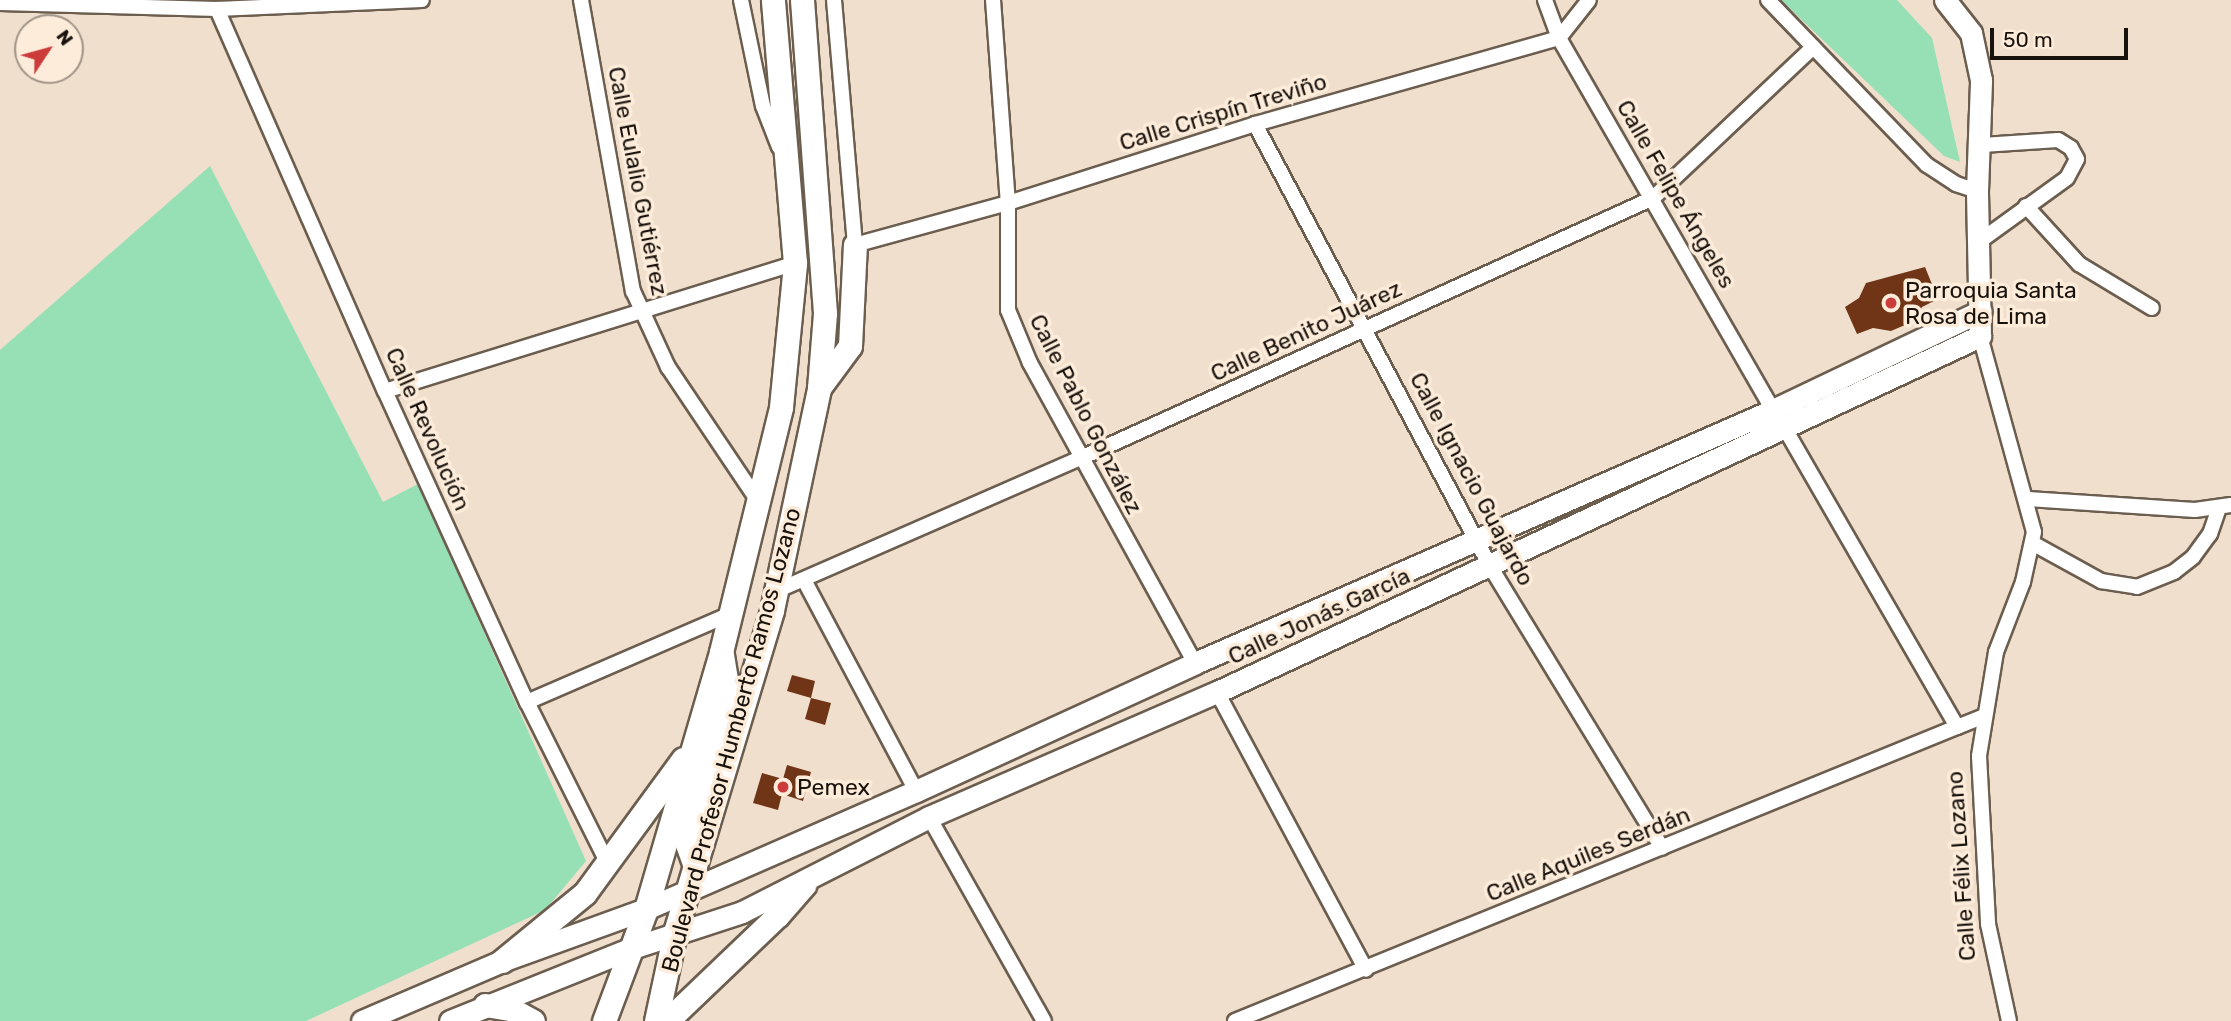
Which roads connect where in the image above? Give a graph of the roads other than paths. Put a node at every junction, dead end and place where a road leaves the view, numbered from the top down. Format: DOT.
graph roads {
  1 [pos="422,0"];
  2 [pos="581,0"];
  3 [pos="741,0"];
  4 [pos="773,0"];
  5 [pos="802,0"];
  6 [pos="834,0"];
  7 [pos="993,0"];
  8 [pos="1545,0"];
  9 [pos="1589,0"];
  10 [pos="1768,0"];
  11 [pos="1945,0"];
  12 [pos="0,3"];
  13 [pos="217,9"];
  14 [pos="1559,38"];
  15 [pos="1813,47"];
  16 [pos="1255,124"];
  17 [pos="1982,145"];
  18 [pos="790,174"];
  19 [pos="1977,191"];
  20 [pos="1653,198"];
  21 [pos="1008,203"];
  22 [pos="2026,206"];
  23 [pos="1980,242"];
  24 [pos="855,245"];
  25 [pos="795,263"];
  26 [pos="639,308"];
  27 [pos="2152,308"];
  28 [pos="1981,311"];
  29 [pos="1365,329"];
  30 [pos="1980,336"];
  31 [pos="819,388"];
  32 [pos="385,391"];
  33 [pos="1779,419"];
  34 [pos="1081,458"];
  35 [pos="2028,499"];
  36 [pos="760,505"];
  37 [pos="2225,506"];
  38 [pos="1478,542"];
  39 [pos="2034,544"];
  40 [pos="1490,566"];
  41 [pos="804,580"];
  42 [pos="777,585"];
  43 [pos="730,614"];
  44 [pos="721,652"];
  45 [pos="1195,663"];
  46 [pos="1217,692"];
  47 [pos="527,702"];
  48 [pos="1984,716"];
  49 [pos="1957,727"];
  50 [pos="693,745"];
  51 [pos="916,792"];
  52 [pos="929,817"];
  53 [pos="1662,848"];
  54 [pos="608,864"];
  55 [pos="695,866"];
  56 [pos="804,885"];
  57 [pos="689,891"];
  58 [pos="646,909"];
  59 [pos="675,932"];
  60 [pos="632,948"];
  61 [pos="502,961"];
  62 [pos="1366,970"];
  63 [pos="485,1005"];
  64 [pos="362,1021"];
  65 [pos="450,1021"];
  66 [pos="533,1021"];
  67 [pos="604,1021"];
  68 [pos="656,1021"];
  69 [pos="667,1021"];
  70 [pos="1044,1021"];
  71 [pos="1235,1021"];
  72 [pos="2008,1021"];
  1 -- 13 [label="street"];
  2 -- 26 [label="street, Calle Eulalio Gutiérrez"];
  3 -- 18 [label="street"];
  4 -- 18 [label="main road, Boulevard Profesor Humberto Ramos Lozano"];
  5 -- 31 [label="main road, Boulevard Profesor Humberto Ramos Lozano"];
  6 -- 24 [label="street"];
  7 -- 21 [label="street, Calle Pablo González"];
  8 -- 14 [label="street, Calle Felipe Ángeles"];
  9 -- 14 [label="street"];
  10 -- 15 [label="street"];
  11 -- 17 [label="street, Calle Félix Lozano"];
  12 -- 13 [label="street"];
  13 -- 32 [label="street, Calle Revolución"];
  14 -- 16 [label="street, Calle Crispín Treviño"];
  14 -- 20 [label="street, Calle Felipe Ángeles"];
  15 -- 19 [label="street"];
  15 -- 20 [label="street, Calle Benito Juárez"];
  16 -- 21 [label="street, Calle Crispín Treviño"];
  16 -- 29 [label="street, Calle Ignacio Guajardo"];
  17 -- 19 [label="street, Calle Félix Lozano"];
  17 -- 22 [label="street"];
  18 -- 25 [label="main road, Boulevard Profesor Humberto Ramos Lozano"];
  19 -- 23 [label="street, Calle Félix Lozano"];
  20 -- 29 [label="street, Calle Benito Juárez"];
  20 -- 33 [label="street, Calle Felipe Ángeles"];
  21 -- 24 [label="street, Calle Crispín Treviño"];
  21 -- 34 [label="street, Calle Pablo González"];
  22 -- 23 [label="street"];
  22 -- 27 [label="street"];
  23 -- 28 [label="street, Calle Félix Lozano"];
  24 -- 31 [label="main road"];
  25 -- 26 [label="street"];
  25 -- 36 [label="main road, Boulevard Profesor Humberto Ramos Lozano"];
  26 -- 32 [label="street"];
  26 -- 36 [label="street, Calle Eulalio Gutiérrez"];
  28 -- 30 [label="street, Calle Félix Lozano"];
  28 -- 33 [label="street, Calle Jonás García"];
  29 -- 34 [label="street, Calle Benito Juárez"];
  29 -- 38 [label="street, Calle Ignacio Guajardo"];
  30 -- 33 [label="street, Calle Jonás García"];
  30 -- 35 [label="street, Calle Félix Lozano"];
  31 -- 42 [label="main road, Boulevard Profesor Humberto Ramos Lozano"];
  32 -- 47 [label="street, Calle Revolución"];
  33 -- 38 [label="street, Calle Jonás García"];
  33 -- 40 [label="street, Calle Jonás García"];
  33 -- 49 [label="street, Calle Felipe Ángeles"];
  34 -- 41 [label="street, Calle Benito Juárez"];
  34 -- 45 [label="street, Calle Pablo González"];
  35 -- 37 [label="street"];
  35 -- 39 [label="street, Calle Félix Lozano"];
  36 -- 42 [label="main road"];
  36 -- 43 [label="main road, Boulevard Profesor Humberto Ramos Lozano"];
  37 -- 39 [label="street"];
  38 -- 40 [label="street, Calle Ignacio Guajardo"];
  38 -- 45 [label="street, Calle Jonás García"];
  39 -- 48 [label="street, Calle Félix Lozano"];
  40 -- 46 [label="street, Calle Jonás García"];
  40 -- 53 [label="street, Calle Ignacio Guajardo"];
  41 -- 42 [label="street, Calle Benito Juárez"];
  41 -- 51 [label="street"];
  42 -- 55 [label="main road, Boulevard Profesor Humberto Ramos Lozano"];
  43 -- 44 [label="main road, Boulevard Profesor Humberto Ramos Lozano"];
  43 -- 47 [label="street"];
  44 -- 50 [label="main road, Boulevard Profesor Humberto Ramos Lozano"];
  44 -- 55 [label="main road"];
  45 -- 51 [label="street, Calle Jonás García"];
  46 -- 52 [label="street, Calle Jonás García"];
  46 -- 62 [label="street"];
  47 -- 54 [label="street, Calle Revolución"];
  48 -- 49 [label="street"];
  48 -- 72 [label="street, Calle Félix Lozano"];
  49 -- 53 [label="street, Calle Aquiles Serdán"];
  50 -- 54 [label="main road"];
  50 -- 58 [label="main road, Boulevard Profesor Humberto Ramos Lozano"];
  51 -- 57 [label="street, Calle Jonás García"];
  52 -- 56 [label="street, Calle Jonás García"];
  52 -- 70 [label="street"];
  53 -- 62 [label="street, Calle Aquiles Serdán"];
  54 -- 61 [label="main road"];
  55 -- 57 [label="main road, Boulevard Profesor Humberto Ramos Lozano"];
  56 -- 59 [label="street, Calle Jonás García"];
  56 -- 69 [label="main road"];
  57 -- 58 [label="street, Calle Jonás García"];
  57 -- 59 [label="main road, Boulevard Profesor Humberto Ramos Lozano"];
  58 -- 60 [label="main road, Boulevard Profesor Humberto Ramos Lozano"];
  58 -- 61 [label="street, Calle Jonás García"];
  59 -- 60 [label="street, Calle Jonás García"];
  59 -- 68 [label="main road, Boulevard Profesor Humberto Ramos Lozano"];
  60 -- 63 [label="street, Calle Jonás García"];
  60 -- 67 [label="main road, Boulevard Profesor Humberto Ramos Lozano"];
  61 -- 64 [label="street, Calle Jonás García"];
  62 -- 71 [label="street, Calle Aquiles Serdán"];
  63 -- 65 [label="street, Calle Jonás García"];
  63 -- 66 [label="main road"];
}
